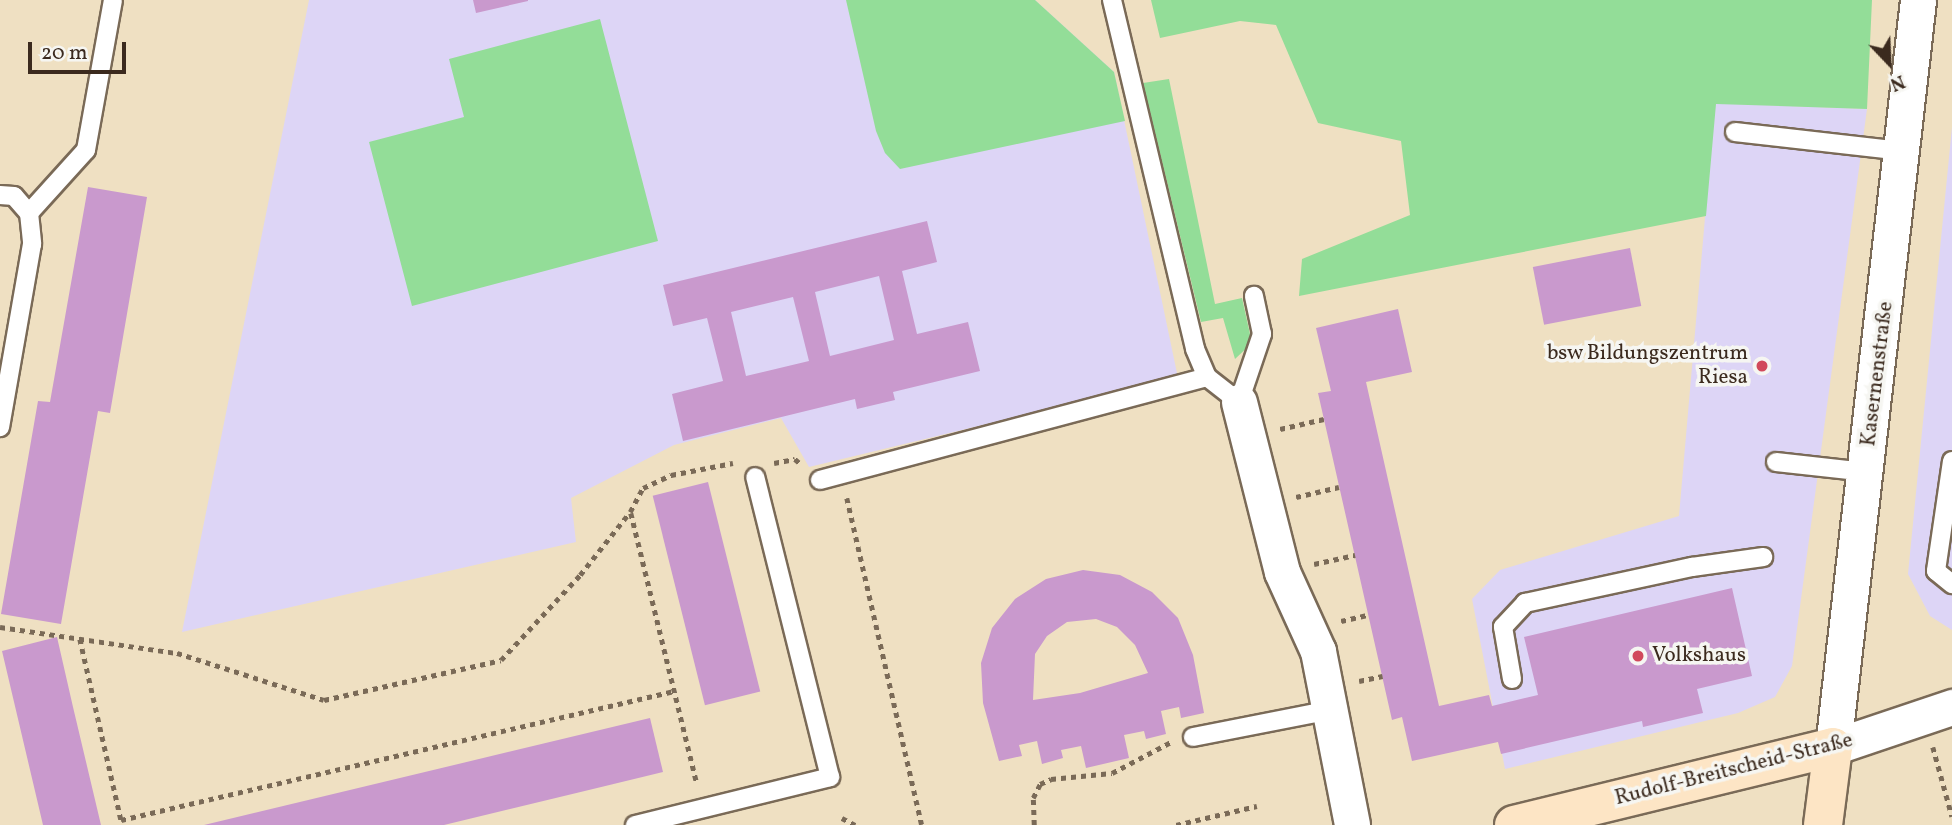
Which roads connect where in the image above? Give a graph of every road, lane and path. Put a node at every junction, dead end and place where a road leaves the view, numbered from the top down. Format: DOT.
graph roads {
  1 [pos="113,0"];
  2 [pos="1112,0"];
  3 [pos="1917,0"];
  4 [pos="1735,132"];
  5 [pos="1903,151"];
  6 [pos="0,195"];
  7 [pos="29,213"];
  8 [pos="1254,296"];
  9 [pos="1207,377"];
  10 [pos="1240,402"];
  11 [pos="1324,419"];
  12 [pos="0,427"];
  13 [pos="1248,436"];
  14 [pos="1952,461"];
  15 [pos="1776,463"];
  16 [pos="1867,472"];
  17 [pos="841,475"];
  18 [pos="755,477"];
  19 [pos="820,480"];
  20 [pos="1339,487"];
  21 [pos="1265,504"];
  22 [pos="630,512"];
  23 [pos="1763,557"];
  24 [pos="1952,584"];
  25 [pos="0,627"];
  26 [pos="80,639"];
  27 [pos="1512,679"];
  28 [pos="674,691"];
  29 [pos="1330,710"];
  30 [pos="1939,711"];
  31 [pos="1193,737"];
  32 [pos="1833,747"];
  33 [pos="1257,806"];
  34 [pos="703,809"];
  35 [pos="1952,816"];
  36 [pos="842,818"];
  37 [pos="635,825"];
  38 [pos="855,825"];
  39 [pos="922,825"];
  40 [pos="1034,825"];
  41 [pos="1176,825"];
  42 [pos="1352,825"];
  43 [pos="1514,825"];
  44 [pos="1823,825"];
  1 -- 7 [label="lane"];
  2 -- 9 [label="lane"];
  3 -- 5 [label="street, Kasernenstraße"];
  4 -- 5 [label="lane"];
  5 -- 16 [label="street, Kasernenstraße"];
  6 -- 7 [label="lane"];
  7 -- 12 [label="lane"];
  8 -- 10 [label="lane"];
  9 -- 10 [label="lane"];
  9 -- 17 [label="lane"];
  10 -- 13 [label="street"];
  11 -- 13 [label="path"];
  13 -- 21 [label="street"];
  14 -- 24 [label="lane"];
  15 -- 16 [label="lane"];
  16 -- 32 [label="street, Kasernenstraße"];
  17 -- 19 [label="lane"];
  17 -- 39 [label="path"];
  18 -- 19 [label="path"];
  18 -- 22 [label="path"];
  18 -- 34 [label="lane"];
  20 -- 21 [label="path"];
  21 -- 29 [label="street"];
  22 -- 26 [label="path"];
  22 -- 28 [label="path"];
  23 -- 27 [label="lane"];
  25 -- 26 [label="path"];
  26 -- 28 [label="path"];
  28 -- 34 [label="path"];
  29 -- 31 [label="lane"];
  29 -- 42 [label="street"];
  30 -- 32 [label="street, Rudolf-Breitscheid-Straße"];
  30 -- 35 [label="path"];
  31 -- 40 [label="path"];
  32 -- 43 [label="main road, Rudolf-Breitscheid-Straße"];
  32 -- 44 [label="main road"];
  33 -- 41 [label="path"];
  34 -- 37 [label="lane"];
  36 -- 38 [label="path"];
}
